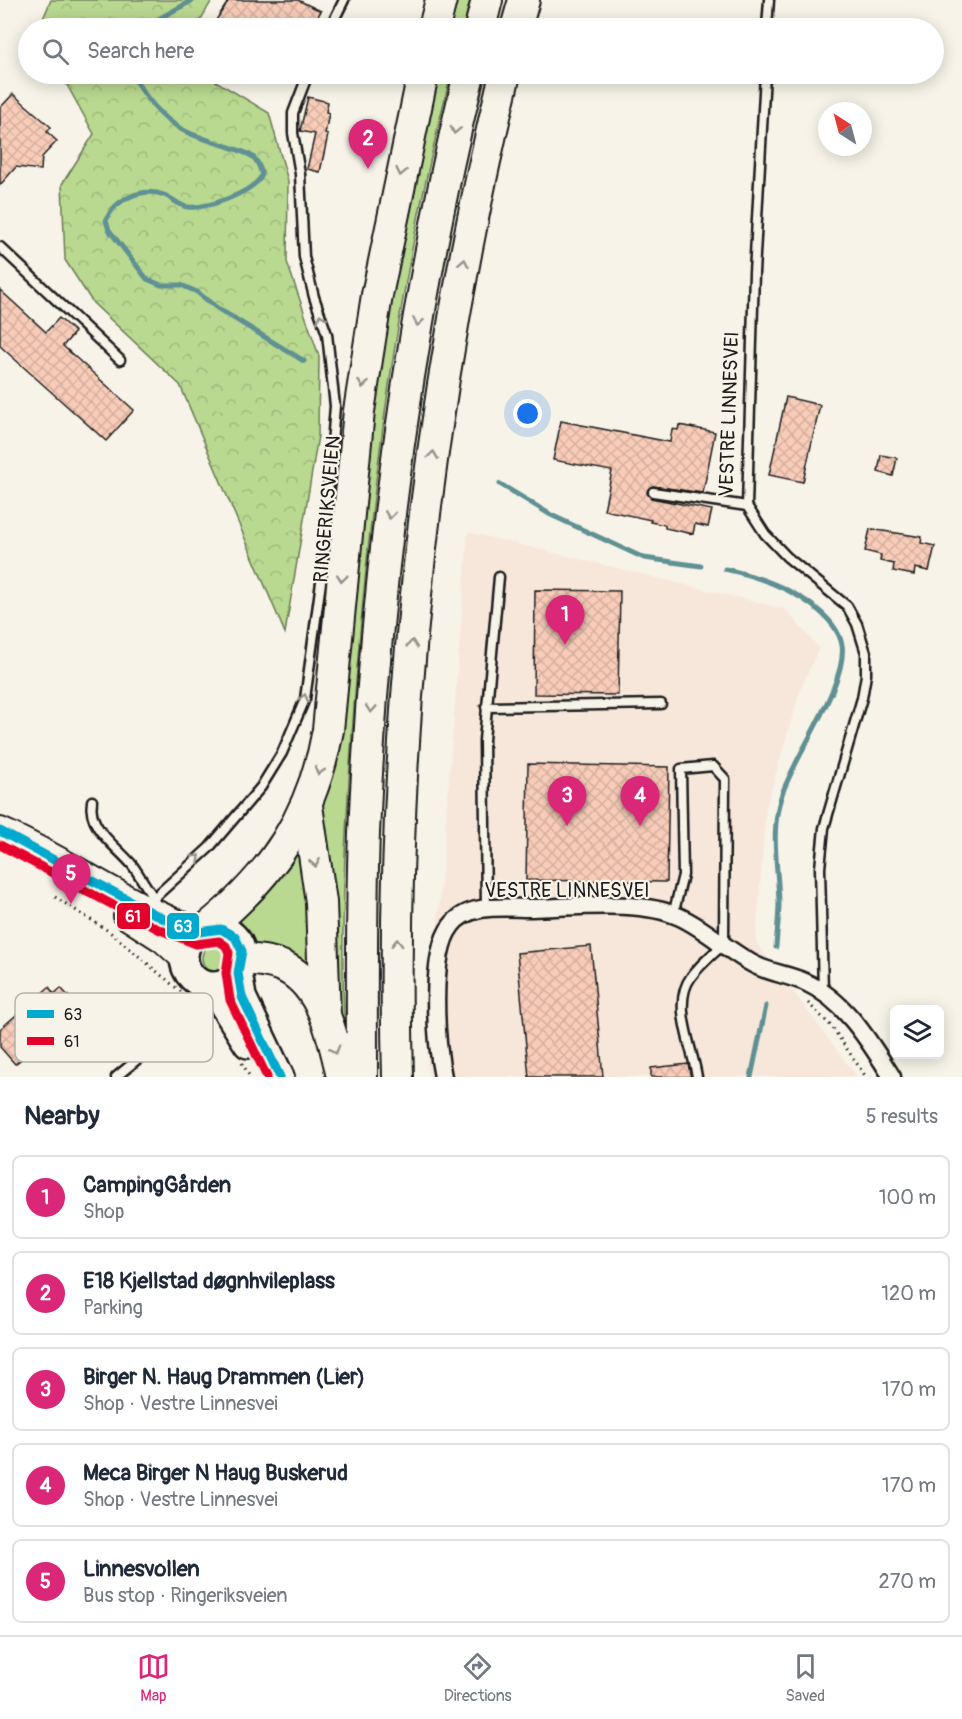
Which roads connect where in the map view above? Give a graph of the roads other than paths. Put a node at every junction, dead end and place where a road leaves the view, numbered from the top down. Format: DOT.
graph roads {
  1 [pos="344,0"];
  2 [pos="441,0"];
  3 [pos="487,0"];
  4 [pos="524,0"];
  5 [pos="769,0"];
  6 [pos="335,18"];
  7 [pos="436,18"];
  8 [pos="482,18"];
  9 [pos="519,18"];
  10 [pos="768,18"];
  11 [pos="304,84"];
  12 [pos="421,84"];
  13 [pos="467,84"];
  14 [pos="503,84"];
  15 [pos="764,84"];
  16 [pos="0,247"];
  17 [pos="120,360"];
  18 [pos="654,492"];
  19 [pos="747,506"];
  20 [pos="499,577"];
  21 [pos="661,704"];
  22 [pos="486,707"];
  23 [pos="92,801"];
  24 [pos="307,806"];
  25 [pos="0,831"];
  26 [pos="0,848"];
  27 [pos="486,909"];
  28 [pos="147,911"];
  29 [pos="674,915"];
  30 [pos="202,930"];
  31 [pos="724,944"];
  32 [pos="184,958"];
  33 [pos="240,966"];
  34 [pos="816,987"];
  35 [pos="201,991"];
  36 [pos="396,1002"];
  37 [pos="213,1006"];
  38 [pos="325,1016"];
  39 [pos="134,1062"];
  40 [pos="116,1077"];
  41 [pos="271,1077"];
  42 [pos="279,1077"];
  43 [pos="342,1077"];
  44 [pos="362,1077"];
  45 [pos="398,1077"];
  46 [pos="412,1077"];
  47 [pos="443,1077"];
  48 [pos="697,1077"];
  49 [pos="892,1077"];
  1 -- 6 [label="lane"];
  2 -- 7 [label="highway"];
  3 -- 8 [label="highway"];
  4 -- 9 [label="highway"];
  5 -- 10 [label="lane"];
  28 -- 11 [label="lane, RINGERIKSVEIEN, one-way"];
  12 -- 24 [label="highway, one-way"];
  13 -- 44 [label="highway, one-way"];
  36 -- 14 [label="highway, one-way"];
  15 -- 19 [label="lane, VESTRE LINNESVEI"];
  16 -- 17 [label="lane"];
  18 -- 19 [label="lane"];
  19 -- 34 [label="lane, VESTRE LINNESVEI"];
  20 -- 22 [label="lane"];
  21 -- 22 [label="lane"];
  22 -- 27 [label="lane"];
  23 -- 28 [label="lane"];
  24 -- 30 [label="highway"];
  24 -- 38 [label="highway, one-way"];
  25 -- 28 [label="main road"];
  26 -- 28 [label="main road"];
  27 -- 29 [label="street, VESTRE LINNESVEI"];
  27 -- 47 [label="street, VESTRE LINNESVEI"];
  28 -- 30 [label="main road"];
  28 -- 32 [label="main road"];
  29 -- 31 [label="street, VESTRE LINNESVEI"];
  29 -- 31 [label="lane"];
  30 -- 32 [label="highway"];
  30 -- 33 [label="highway"];
  31 -- 34 [label="street, VESTRE LINNESVEI"];
  31 -- 48 [label="lane"];
  32 -- 35 [label="highway"];
  33 -- 35 [label="highway"];
  33 -- 38 [label="highway"];
  33 -- 42 [label="highway"];
  34 -- 49 [label="street, VESTRE LINNESVEI"];
  36 -- 45 [label="highway"];
  36 -- 46 [label="highway"];
  37 -- 41 [label="highway"];
  38 -- 43 [label="highway, one-way"];
  39 -- 40 [label="lane"];
}
